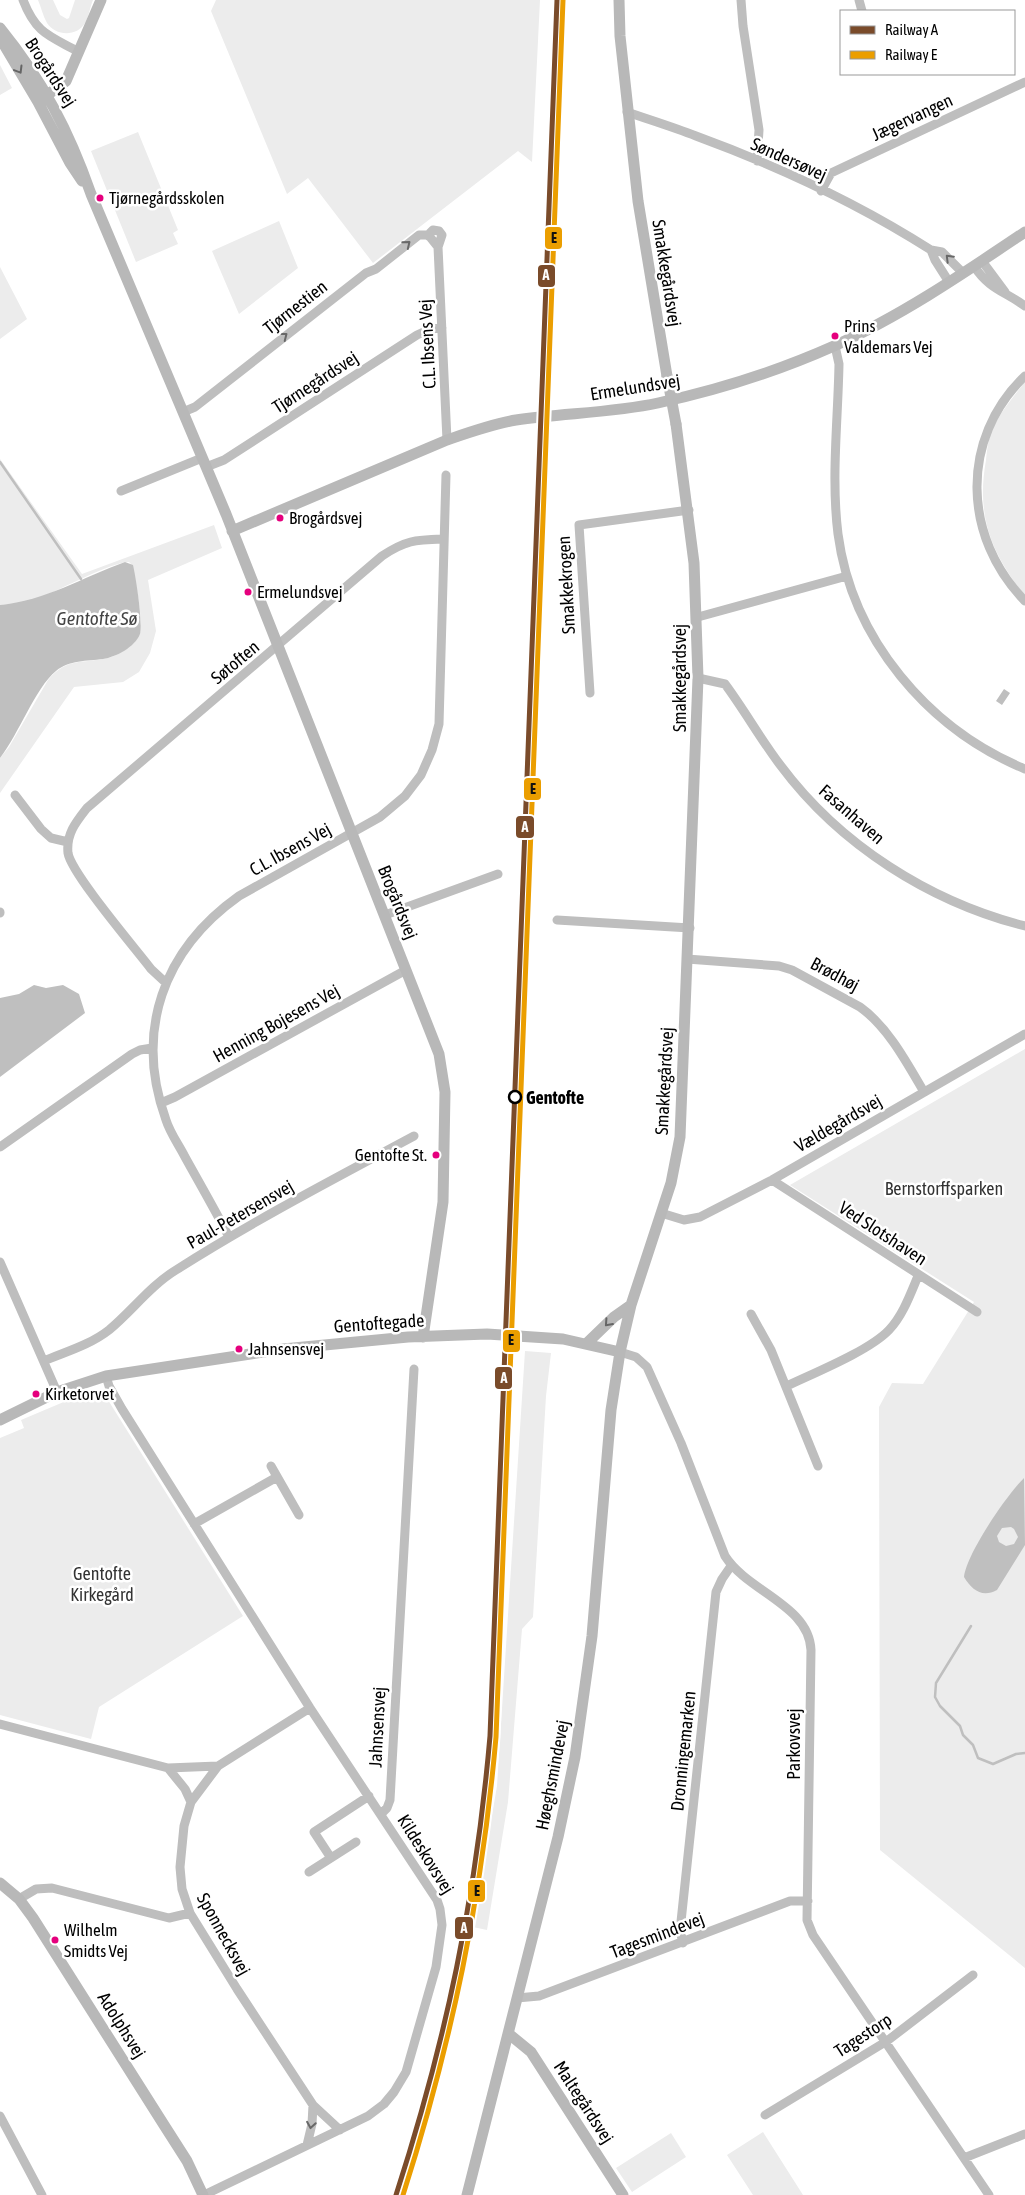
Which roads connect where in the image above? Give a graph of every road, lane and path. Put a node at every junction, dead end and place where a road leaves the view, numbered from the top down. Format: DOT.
graph roads {
  1 [pos="23,0"];
  2 [pos="101,0"];
  3 [pos="619,0"];
  4 [pos="741,0"];
  5 [pos="0,28"];
  6 [pos="0,38"];
  7 [pos="80,52"];
  8 [pos="1025,82"];
  9 [pos="48,95"];
  10 [pos="38,102"];
  11 [pos="627,112"];
  12 [pos="64,139"];
  13 [pos="757,161"];
  14 [pos="821,191"];
  15 [pos="1025,232"];
  16 [pos="430,237"];
  17 [pos="931,250"];
  18 [pos="978,263"];
  19 [pos="963,273"];
  20 [pos="949,282"];
  21 [pos="1025,306"];
  22 [pos="442,328"];
  23 [pos="835,346"];
  24 [pos="1025,376"];
  25 [pos="183,412"];
  26 [pos="448,440"];
  27 [pos="204,462"];
  28 [pos="446,475"];
  29 [pos="121,491"];
  30 [pos="689,510"];
  31 [pos="232,531"];
  32 [pos="444,539"];
  33 [pos="847,576"];
  34 [pos="1025,601"];
  35 [pos="698,617"];
  36 [pos="277,648"];
  37 [pos="698,678"];
  38 [pos="590,693"];
  39 [pos="1025,769"];
  40 [pos="15,795"];
  41 [pos="352,834"];
  42 [pos="68,842"];
  43 [pos="498,874"];
  44 [pos="385,915"];
  45 [pos="557,920"];
  46 [pos="1025,926"];
  47 [pos="690,928"];
  48 [pos="687,960"];
  49 [pos="406,970"];
  50 [pos="166,982"];
  51 [pos="1025,1034"];
  52 [pos="152,1048"];
  53 [pos="924,1092"];
  54 [pos="161,1103"];
  55 [pos="414,1136"];
  56 [pos="0,1147"];
  57 [pos="772,1180"];
  58 [pos="661,1213"];
  59 [pos="229,1238"];
  60 [pos="0,1262"];
  61 [pos="918,1276"];
  62 [pos="631,1305"];
  63 [pos="977,1312"];
  64 [pos="751,1314"];
  65 [pos="423,1336"];
  66 [pos="586,1344"];
  67 [pos="620,1352"];
  68 [pos="44,1361"];
  69 [pos="414,1369"];
  70 [pos="106,1376"];
  71 [pos="787,1386"];
  72 [pos="57,1392"];
  73 [pos="0,1420"];
  74 [pos="271,1466"];
  75 [pos="818,1466"];
  76 [pos="277,1477"];
  77 [pos="299,1515"];
  78 [pos="194,1524"];
  79 [pos="731,1566"];
  80 [pos="310,1708"];
  81 [pos="0,1724"];
  82 [pos="218,1766"];
  83 [pos="168,1768"];
  84 [pos="369,1796"];
  85 [pos="191,1802"];
  86 [pos="381,1814"];
  87 [pos="356,1842"];
  88 [pos="331,1858"];
  89 [pos="309,1872"];
  90 [pos="0,1883"];
  91 [pos="19,1899"];
  92 [pos="808,1901"];
  93 [pos="190,1913"];
  94 [pos="683,1943"];
  95 [pos="973,1975"];
  96 [pos="518,1998"];
  97 [pos="509,2034"];
  98 [pos="886,2041"];
  99 [pos="313,2105"];
  100 [pos="765,2114"];
  101 [pos="0,2116"];
  102 [pos="340,2130"];
  103 [pos="1025,2134"];
  104 [pos="307,2145"];
  105 [pos="964,2158"];
  106 [pos="42,2195"];
  107 [pos="203,2195"];
  108 [pos="467,2195"];
  109 [pos="623,2195"];
  110 [pos="989,2195"];
  1 -- 7 [label="street"];
  2 -- 7 [label="street"];
  3 -- 11 [label="street, Smakkegårdsvej"];
  4 -- 13 [label="street"];
  5 -- 9 [label="street, Brogårdsvej"];
  6 -- 10 [label="street, Brogårdsvej, one-way"];
  7 -- 9 [label="street"];
  8 -- 14 [label="street, Jægervangen"];
  9 -- 10 [label="street"];
  9 -- 12 [label="street, Brogårdsvej"];
  10 -- 12 [label="street, Brogårdsvej"];
  11 -- 13 [label="street, Søndersøvej"];
  11 -- 30 [label="street, Smakkegårdsvej, bridge"];
  12 -- 25 [label="street, Brogårdsvej"];
  13 -- 14 [label="street, Søndersøvej"];
  14 -- 17 [label="street, Søndersøvej"];
  15 -- 18 [label="street, Ermelundsvej"];
  16 -- 22 [label="street, C.L. Ibsens Vej"];
  25 -- 16 [label="street, Tjørnestien, one-way"];
  19 -- 17 [label="street, Søndersøvej, one-way"];
  17 -- 20 [label="street"];
  18 -- 19 [label="street, Ermelundsvej"];
  18 -- 21 [label="street"];
  19 -- 20 [label="street, Ermelundsvej"];
  20 -- 23 [label="street, Ermelundsvej"];
  22 -- 26 [label="street, C.L. Ibsens Vej"];
  22 -- 27 [label="street, Tjørnegårdsvej"];
  23 -- 26 [label="street, Ermelundsvej"];
  23 -- 33 [label="street"];
  24 -- 34 [label="street"];
  25 -- 27 [label="street, Brogårdsvej"];
  26 -- 31 [label="street, Ermelundsvej"];
  27 -- 29 [label="street, Tjørnegårdsvej"];
  27 -- 31 [label="street, Brogårdsvej"];
  28 -- 32 [label="street, C.L. Ibsens Vej"];
  30 -- 35 [label="street, Smakkegårdsvej"];
  30 -- 38 [label="street, Smakkekrogen"];
  31 -- 36 [label="street, Brogårdsvej"];
  32 -- 36 [label="street, Søtoften"];
  32 -- 41 [label="street, C.L. Ibsens Vej"];
  33 -- 35 [label="street"];
  33 -- 39 [label="street"];
  35 -- 37 [label="street, Smakkegårdsvej"];
  36 -- 41 [label="street, Brogårdsvej"];
  36 -- 42 [label="street, Søtoften"];
  37 -- 46 [label="street, Fasanhaven"];
  37 -- 47 [label="street, Smakkegårdsvej"];
  40 -- 42 [label="street"];
  41 -- 44 [label="street, Brogårdsvej"];
  41 -- 50 [label="street, C.L. Ibsens Vej"];
  42 -- 50 [label="street"];
  43 -- 44 [label="street"];
  44 -- 49 [label="street, Brogårdsvej"];
  45 -- 47 [label="street"];
  47 -- 48 [label="street, Smakkegårdsvej"];
  48 -- 53 [label="street, Brødhøj"];
  48 -- 58 [label="street, Smakkegårdsvej"];
  49 -- 54 [label="street, Henning Bojesens Vej"];
  49 -- 65 [label="street, Brogårdsvej"];
  50 -- 52 [label="street, C.L. Ibsens Vej"];
  51 -- 53 [label="street, Vældegårdsvej"];
  52 -- 54 [label="street, C.L. Ibsens Vej"];
  52 -- 56 [label="street"];
  53 -- 57 [label="street, Vældegårdsvej"];
  54 -- 59 [label="street, C.L. Ibsens Vej"];
  55 -- 59 [label="street, Paul-Petersensvej"];
  57 -- 58 [label="street, Vældegårdsvej"];
  57 -- 61 [label="street, Ved Slotshaven"];
  58 -- 62 [label="street, Smakkegårdsvej"];
  59 -- 68 [label="street, Paul-Petersensvej"];
  60 -- 68 [label="street"];
  61 -- 63 [label="street, Ved Slotshaven"];
  61 -- 71 [label="street"];
  62 -- 66 [label="street, one-way"];
  62 -- 67 [label="street, Smakkegårdsvej"];
  64 -- 71 [label="street"];
  65 -- 66 [label="street, Gentoftegade"];
  65 -- 70 [label="street, Gentoftegade"];
  66 -- 67 [label="street, Gentoftegade"];
  67 -- 79 [label="street, Parkovsvej"];
  67 -- 96 [label="street, Høeghsmindevej"];
  68 -- 72 [label="street"];
  69 -- 86 [label="street, Jahnsensvej"];
  70 -- 72 [label="street, Gentoftegade"];
  70 -- 78 [label="street, Kildeskovsvej"];
  71 -- 75 [label="street"];
  72 -- 73 [label="street, Gentoftegade"];
  74 -- 76 [label="street"];
  76 -- 77 [label="street"];
  76 -- 78 [label="street"];
  78 -- 80 [label="street, Kildeskovsvej"];
  79 -- 92 [label="street, Parkovsvej"];
  79 -- 94 [label="street, Dronningemarken"];
  80 -- 82 [label="street"];
  80 -- 84 [label="street, Kildeskovsvej"];
  81 -- 83 [label="street"];
  82 -- 83 [label="street"];
  82 -- 85 [label="street, Sponnecksvej"];
  83 -- 85 [label="street"];
  84 -- 86 [label="street, Kildeskovsvej"];
  84 -- 88 [label="street"];
  85 -- 93 [label="street, Sponnecksvej"];
  86 -- 102 [label="street, Kildeskovsvej"];
  87 -- 88 [label="street"];
  88 -- 89 [label="street"];
  90 -- 91 [label="street, Adolphsvej"];
  91 -- 93 [label="street"];
  91 -- 107 [label="street, Adolphsvej"];
  92 -- 94 [label="street, Tagesmindevej"];
  92 -- 98 [label="street, Parkovsvej"];
  93 -- 99 [label="street, Sponnecksvej"];
  94 -- 96 [label="street, Tagesmindevej"];
  95 -- 98 [label="street, Tagestorp"];
  96 -- 97 [label="street, Høeghsmindevej"];
  97 -- 108 [label="street, Høeghsmindevej"];
  97 -- 109 [label="street, Maltegårdsvej"];
  98 -- 100 [label="street, Tagestorp"];
  98 -- 105 [label="street, Parkovsvej"];
  99 -- 102 [label="street, Sponnecksvej"];
  99 -- 104 [label="street, one-way"];
  101 -- 106 [label="street"];
  102 -- 104 [label="street, Kildeskovsvej"];
  103 -- 105 [label="street"];
  104 -- 107 [label="street, Kildeskovsvej"];
  105 -- 110 [label="street, Parkovsvej"];
}
